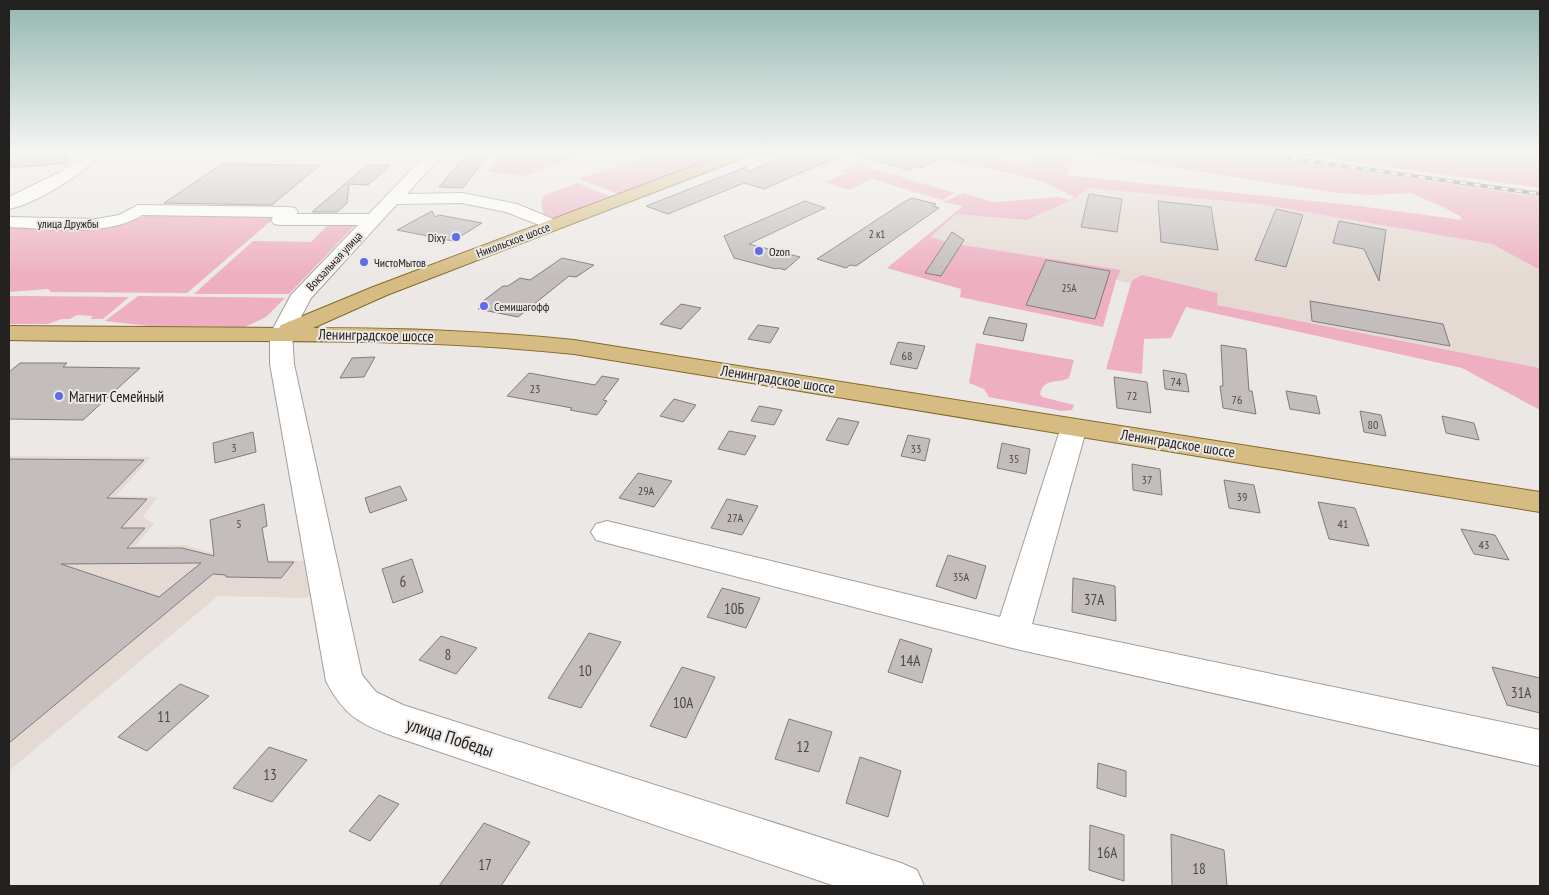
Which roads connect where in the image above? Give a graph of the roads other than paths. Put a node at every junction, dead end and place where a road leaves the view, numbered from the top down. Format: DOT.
graph roads {
  1 [pos="31,193"];
  2 [pos="398,193"];
  3 [pos="639,193"];
  4 [pos="392,199"];
  5 [pos="9,204"];
  6 [pos="372,220"];
  7 [pos="9,222"];
  8 [pos="552,226"];
  9 [pos="9,333"];
  10 [pos="281,334"];
  11 [pos="1074,427"];
  12 [pos="1540,502"];
  13 [pos="607,532"];
  14 [pos="1012,634"];
  15 [pos="1540,748"];
  16 [pos="901,886"];
  1 -- 5 [label="street"];
  2 -- 4 [label="street, Вокзальная улица"];
  3 -- 8 [label="main road, Никольское шоссе"];
  4 -- 6 [label="street, Вокзальная улица"];
  4 -- 8 [label="street"];
  6 -- 7 [label="street, улица Дружбы"];
  6 -- 10 [label="street, Вокзальная улица"];
  8 -- 10 [label="main road, Никольское шоссе"];
  9 -- 10 [label="main road, Ленинградское шоссе"];
  10 -- 11 [label="main road, Ленинградское шоссе"];
  10 -- 16 [label="street, улица Победы"];
  11 -- 12 [label="main road, Ленинградское шоссе"];
  11 -- 14 [label="street"];
  13 -- 14 [label="street"];
  14 -- 15 [label="street"];
}
